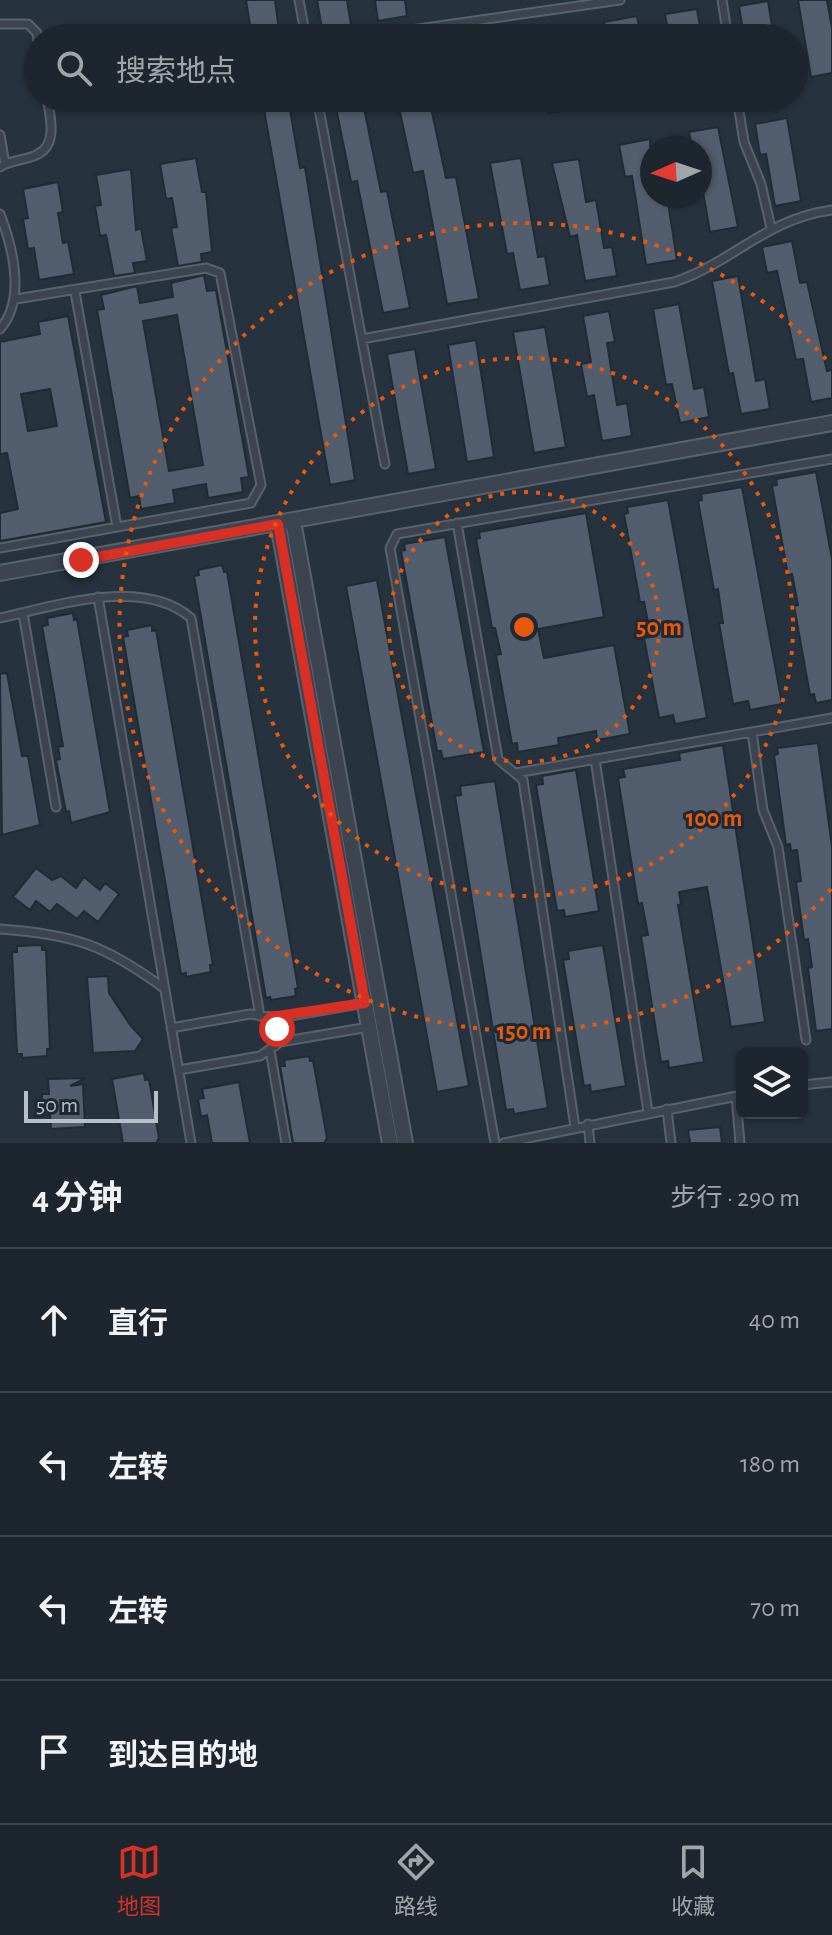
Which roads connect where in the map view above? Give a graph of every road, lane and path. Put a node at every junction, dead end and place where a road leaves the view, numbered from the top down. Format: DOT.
graph roads {
  1 [pos="299,0"];
  2 [pos="620,0"];
  3 [pos="722,0"];
  4 [pos="0,24"];
  5 [pos="24,24"];
  6 [pos="303,24"];
  7 [pos="453,24"];
  8 [pos="726,24"];
  9 [pos="49,112"];
  10 [pos="320,112"];
  11 [pos="739,112"];
  12 [pos="0,135"];
  13 [pos="2,165"];
  14 [pos="832,210"];
  15 [pos="0,214"];
  16 [pos="771,228"];
  17 [pos="11,258"];
  18 [pos="0,259"];
  19 [pos="75,292"];
  20 [pos="16,299"];
  21 [pos="0,329"];
  22 [pos="362,339"];
  23 [pos="832,423"];
  24 [pos="832,459"];
  25 [pos="385,464"];
  26 [pos="286,523"];
  27 [pos="457,523"];
  28 [pos="117,527"];
  29 [pos="0,548"];
  30 [pos="0,573"];
  31 [pos="98,597"];
  32 [pos="23,613"];
  33 [pos="0,618"];
  34 [pos="832,718"];
  35 [pos="752,732"];
  36 [pos="595,759"];
  37 [pos="516,773"];
  38 [pos="56,807"];
  39 [pos="0,929"];
  40 [pos="165,989"];
  41 [pos="365,1003"];
  42 [pos="260,1016"];
  43 [pos="271,1017"];
  44 [pos="369,1027"];
  45 [pos="171,1028"];
  46 [pos="806,1040"];
  47 [pos="272,1048"];
  48 [pos="179,1070"];
  49 [pos="832,1082"];
  50 [pos="808,1084"];
  51 [pos="736,1097"];
  52 [pos="667,1109"];
  53 [pos="648,1112"];
  54 [pos="739,1119"];
  55 [pos="588,1124"];
  56 [pos="575,1127"];
  57 [pos="191,1143"];
  58 [pos="286,1143"];
  59 [pos="390,1143"];
  60 [pos="405,1143"];
  61 [pos="495,1143"];
  62 [pos="504,1143"];
  63 [pos="590,1143"];
  64 [pos="671,1143"];
  65 [pos="740,1143"];
  1 -- 6 [label="lane"];
  2 -- 7 [label="lane"];
  3 -- 8 [label="lane"];
  4 -- 5 [label="lane"];
  9 -- 13 [label="lane"];
  10 -- 22 [label="lane"];
  11 -- 16 [label="lane"];
  12 -- 13 [label="lane"];
  14 -- 16 [label="lane"];
  15 -- 17 [label="lane"];
  16 -- 22 [label="lane"];
  17 -- 18 [label="lane"];
  17 -- 20 [label="lane"];
  19 -- 20 [label="lane"];
  19 -- 28 [label="lane"];
  19 -- 28 [label="lane"];
  20 -- 21 [label="lane"];
  22 -- 25 [label="lane"];
  23 -- 26 [label="street"];
  24 -- 27 [label="lane"];
  26 -- 30 [label="street"];
  26 -- 41 [label="street"];
  26 -- 60 [label="street"];
  27 -- 37 [label="lane"];
  27 -- 61 [label="lane"];
  28 -- 29 [label="lane"];
  31 -- 32 [label="lane"];
  31 -- 40 [label="lane"];
  31 -- 42 [label="lane"];
  32 -- 33 [label="lane"];
  32 -- 38 [label="lane"];
  34 -- 35 [label="lane"];
  35 -- 36 [label="lane"];
  35 -- 46 [label="lane"];
  36 -- 37 [label="lane"];
  36 -- 53 [label="lane"];
  37 -- 56 [label="lane"];
  39 -- 40 [label="lane"];
  40 -- 45 [label="lane"];
  41 -- 43 [label="lane"];
  41 -- 44 [label="street"];
  42 -- 43 [label="lane"];
  42 -- 45 [label="lane"];
  43 -- 47 [label="lane"];
  44 -- 47 [label="lane"];
  44 -- 59 [label="street"];
  45 -- 48 [label="lane"];
  47 -- 48 [label="lane"];
  47 -- 58 [label="lane"];
  48 -- 57 [label="lane"];
  49 -- 50 [label="lane"];
  51 -- 52 [label="lane"];
  52 -- 53 [label="lane"];
  52 -- 64 [label="lane"];
  53 -- 55 [label="lane"];
  54 -- 65 [label="lane"];
  55 -- 56 [label="lane"];
  55 -- 63 [label="lane"];
  56 -- 62 [label="lane"];
}
